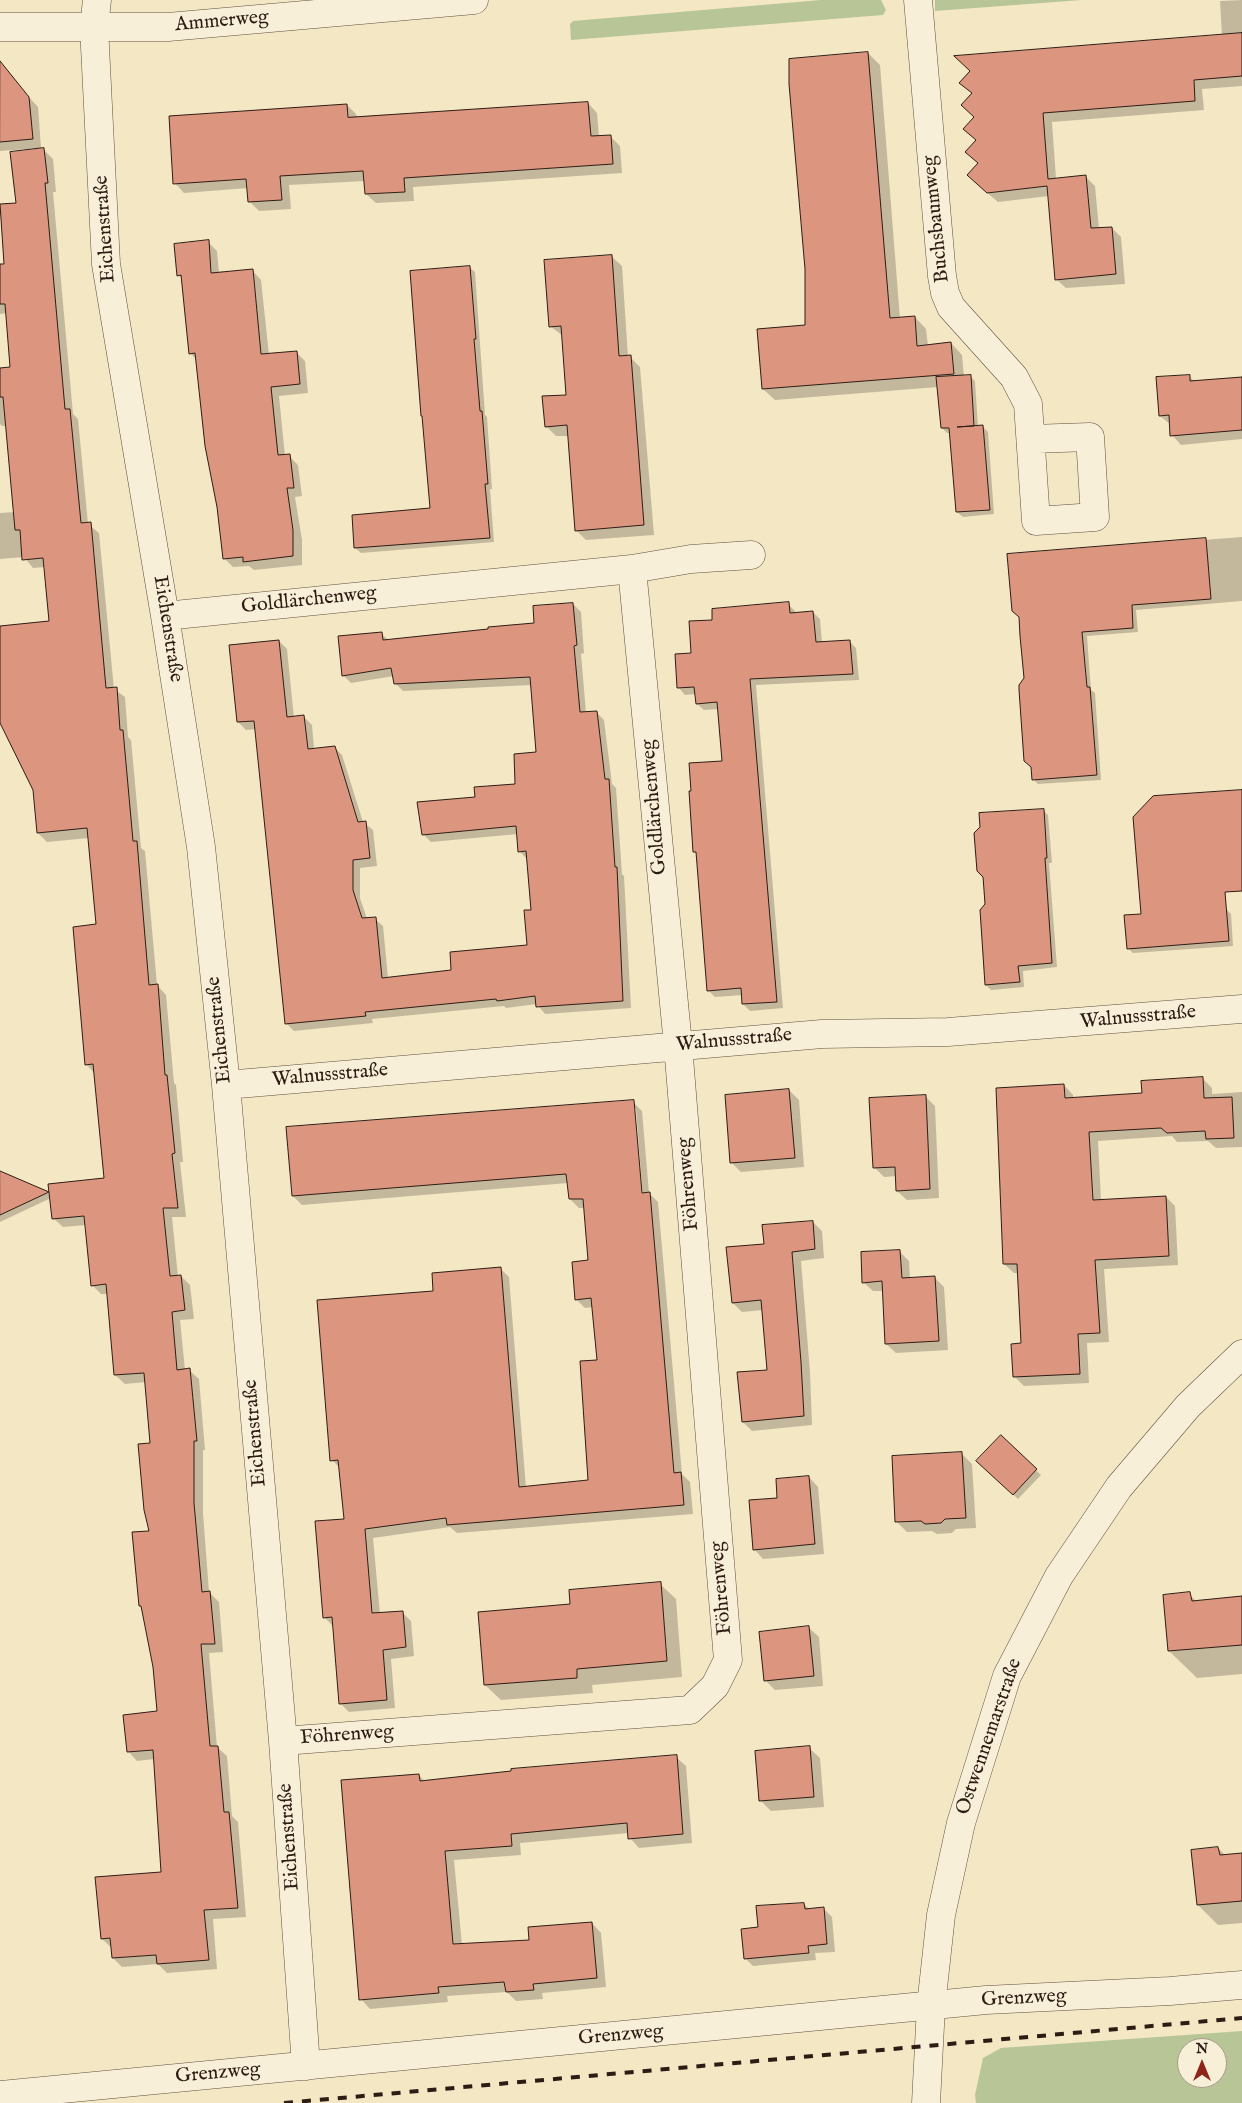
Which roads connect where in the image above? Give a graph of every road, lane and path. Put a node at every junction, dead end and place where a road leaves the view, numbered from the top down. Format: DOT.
graph roads {
  1 [pos="97,0"];
  2 [pos="474,0"];
  3 [pos="918,0"];
  4 [pos="94,26"];
  5 [pos="0,27"];
  6 [pos="1031,439"];
  7 [pos="751,555"];
  8 [pos="632,569"];
  9 [pos="165,616"];
  10 [pos="1242,1009"];
  11 [pos="678,1046"];
  12 [pos="226,1085"];
  13 [pos="1242,1354"];
  14 [pos="283,1741"];
  15 [pos="1242,1985"];
  16 [pos="931,2006"];
  17 [pos="306,2066"];
  18 [pos="0,2095"];
  19 [pos="926,2103"];
  1 -- 4 [label="street, Eichenstraße"];
  2 -- 4 [label="street, Ammerweg"];
  3 -- 6 [label="street, Buchsbaumweg"];
  4 -- 5 [label="street, Ammerweg"];
  4 -- 9 [label="street, Eichenstraße"];
  7 -- 8 [label="street, Goldlärchenweg"];
  8 -- 9 [label="street, Goldlärchenweg"];
  8 -- 11 [label="street, Goldlärchenweg"];
  9 -- 12 [label="street, Eichenstraße"];
  10 -- 11 [label="street, Walnussstraße"];
  11 -- 12 [label="street, Walnussstraße"];
  11 -- 14 [label="street, Föhrenweg"];
  12 -- 14 [label="street, Eichenstraße"];
  13 -- 16 [label="street, Ostwennemarstraße"];
  14 -- 17 [label="street, Eichenstraße"];
  15 -- 16 [label="street, Grenzweg"];
  16 -- 17 [label="street, Grenzweg"];
  16 -- 19 [label="street, Ostwennemarstraße"];
  17 -- 18 [label="street, Grenzweg"];
}
